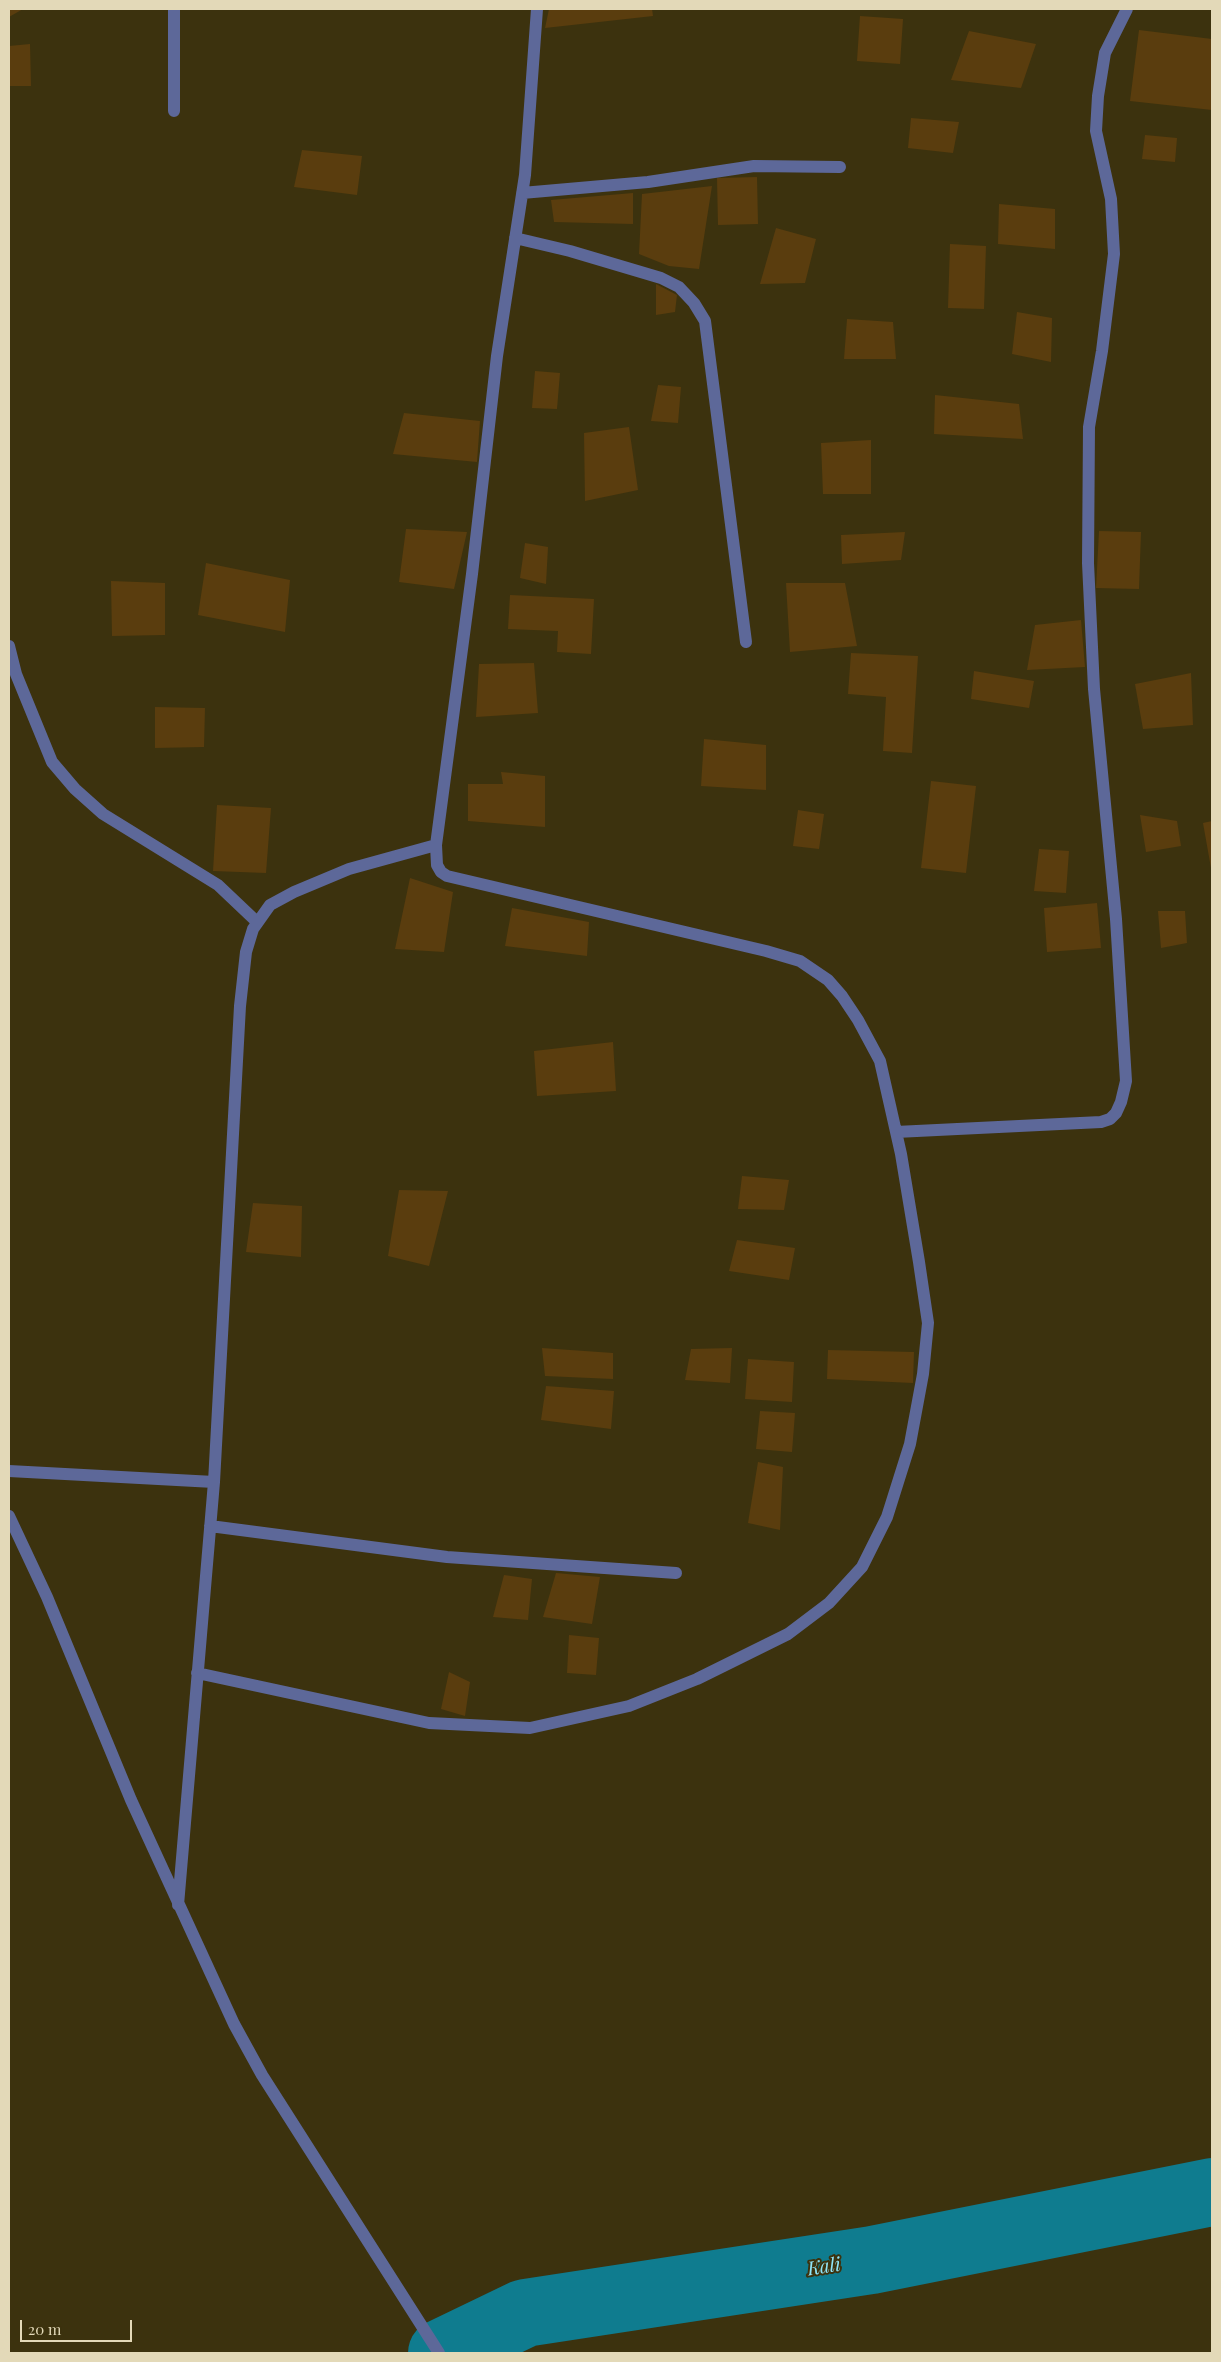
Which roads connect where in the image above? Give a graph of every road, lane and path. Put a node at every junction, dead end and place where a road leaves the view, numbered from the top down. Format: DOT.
graph roads {
  1 [pos="174,9"];
  2 [pos="537,9"];
  3 [pos="1127,9"];
  4 [pos="174,111"];
  5 [pos="840,167"];
  6 [pos="522,193"];
  7 [pos="515,238"];
  8 [pos="746,642"];
  9 [pos="9,646"];
  10 [pos="436,845"];
  11 [pos="257,922"];
  12 [pos="896,1132"];
  13 [pos="9,1471"];
  14 [pos="214,1482"];
  15 [pos="9,1516"];
  16 [pos="210,1526"];
  17 [pos="676,1573"];
  18 [pos="198,1672"];
  19 [pos="178,1905"];
  20 [pos="439,2353"];
  1 -- 4 [label="street"];
  2 -- 6 [label="street"];
  3 -- 12 [label="street"];
  5 -- 6 [label="street"];
  6 -- 7 [label="street"];
  7 -- 8 [label="street"];
  7 -- 10 [label="street"];
  9 -- 11 [label="street"];
  10 -- 11 [label="street"];
  10 -- 12 [label="street"];
  11 -- 14 [label="street"];
  12 -- 18 [label="street"];
  13 -- 14 [label="street"];
  14 -- 16 [label="street"];
  15 -- 19 [label="street"];
  16 -- 17 [label="street"];
  16 -- 18 [label="street"];
  18 -- 19 [label="street"];
  19 -- 20 [label="street"];
}
